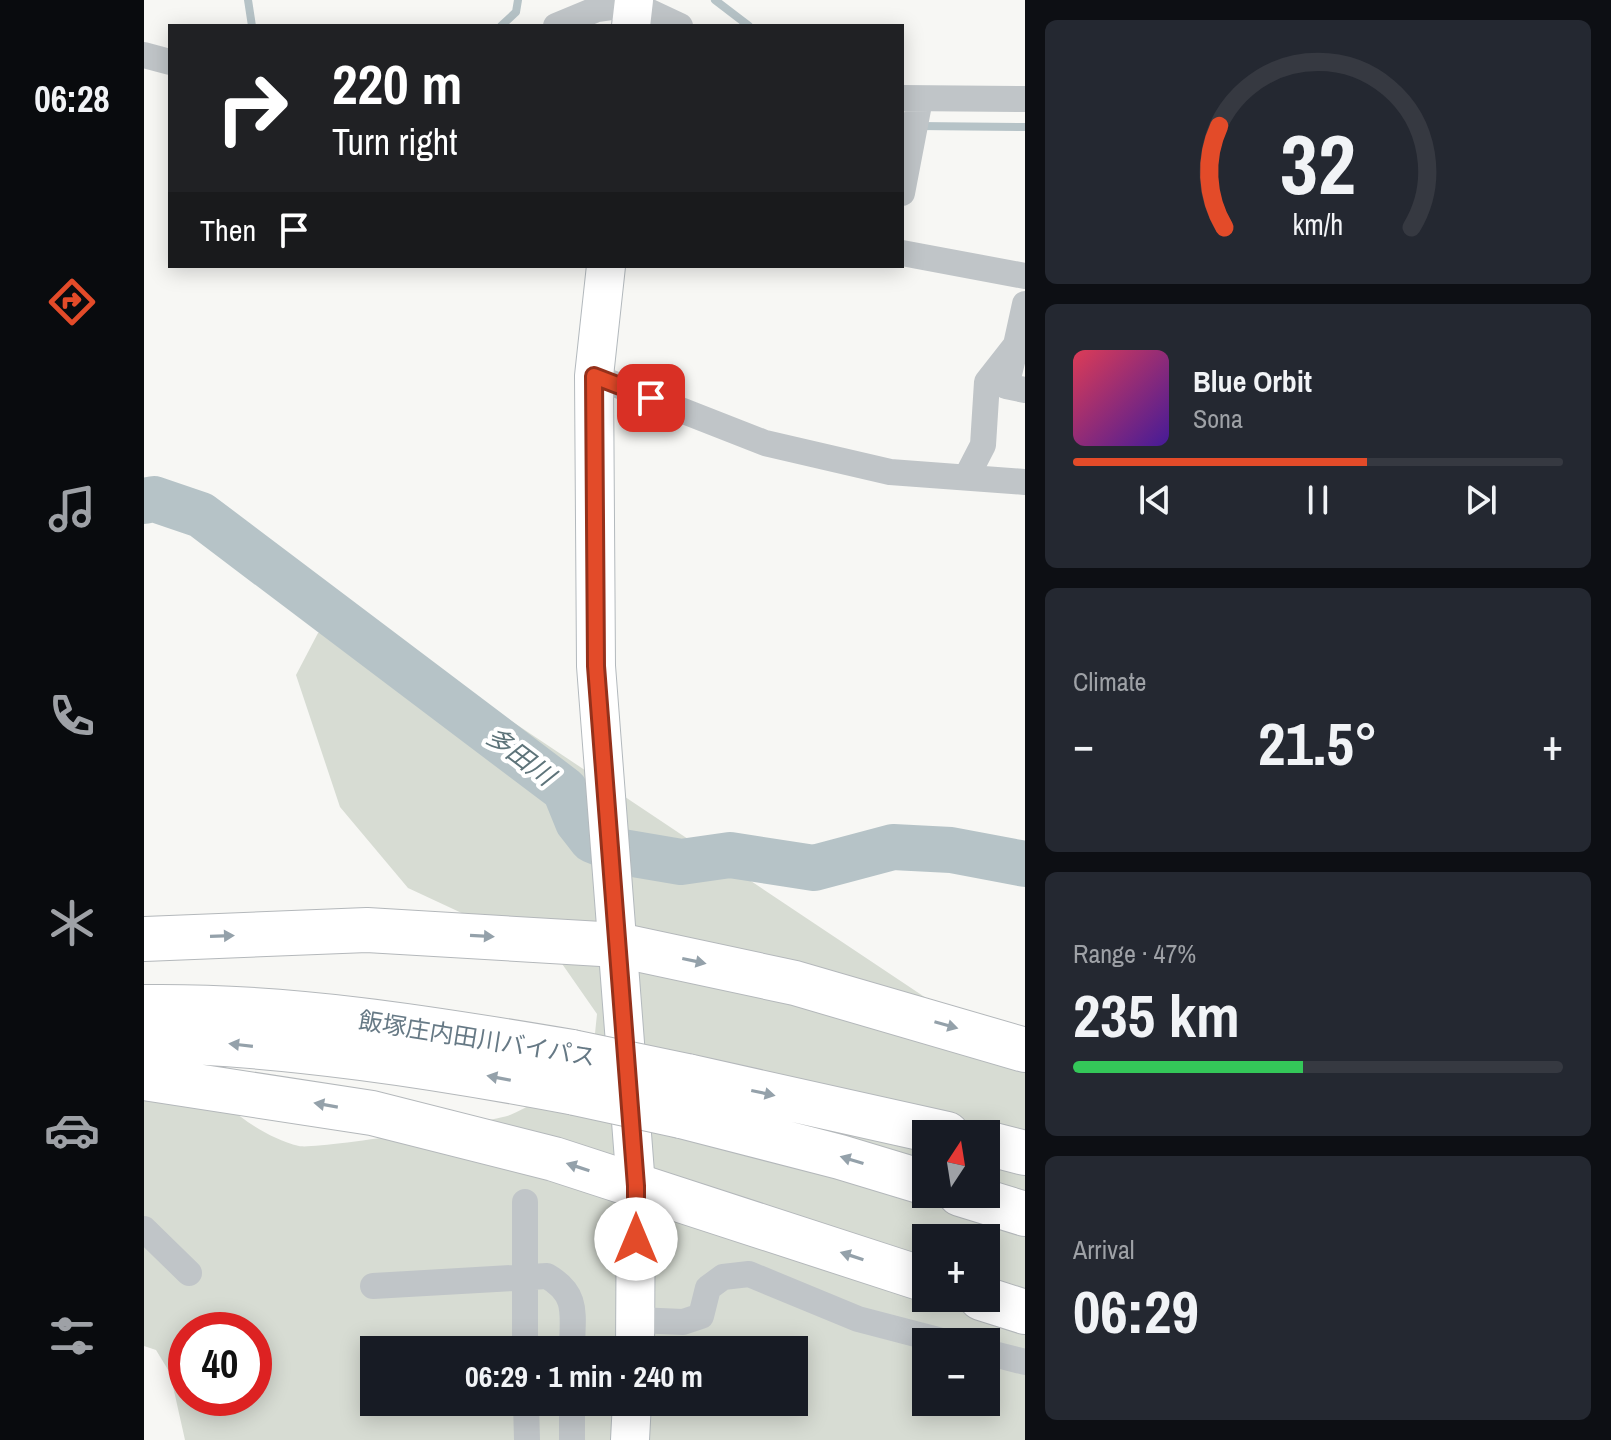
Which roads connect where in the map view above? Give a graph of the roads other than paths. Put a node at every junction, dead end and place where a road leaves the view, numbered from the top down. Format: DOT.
graph roads {
  1 [pos="633,10"];
  2 [pos="561,24"];
  3 [pos="674,24"];
  4 [pos="144,55"];
  5 [pos="168,61"];
  6 [pos="911,99"];
  7 [pos="1025,99"];
  8 [pos="904,172"];
  9 [pos="904,253"];
  10 [pos="606,268"];
  11 [pos="1025,276"];
  12 [pos="1025,304"];
  13 [pos="1016,345"];
  14 [pos="594,376"];
  15 [pos="1025,390"];
  16 [pos="967,476"];
  17 [pos="1025,482"];
  18 [pos="144,939"];
  19 [pos="618,945"];
  20 [pos="144,1007"];
  21 [pos="144,1040"];
  22 [pos="1025,1050"];
  23 [pos="574,1072"];
  24 [pos="144,1078"];
  25 [pos="684,1096"];
  26 [pos="912,1129"];
  27 [pos="1000,1147"];
  28 [pos="1025,1153"];
  29 [pos="912,1179"];
  30 [pos="636,1186"];
  31 [pos="525,1202"];
  32 [pos="1000,1206"];
  33 [pos="1025,1214"];
  34 [pos="144,1229"];
  35 [pos="189,1273"];
  36 [pos="524,1275"];
  37 [pos="912,1275"];
  38 [pos="373,1286"];
  39 [pos="1000,1304"];
  40 [pos="1025,1312"];
  41 [pos="912,1333"];
  42 [pos="636,1335"];
  43 [pos="525,1336"];
  44 [pos="572,1336"];
  45 [pos="1000,1356"];
  46 [pos="1025,1362"];
  47 [pos="526,1416"];
  48 [pos="572,1416"];
  49 [pos="631,1416"];
  50 [pos="527,1440"];
  51 [pos="572,1440"];
  52 [pos="630,1440"];
  1 -- 2 [label="street"];
  1 -- 3 [label="street"];
  4 -- 5 [label="street"];
  6 -- 7 [label="street"];
  6 -- 8 [label="street"];
  9 -- 11 [label="street"];
  10 -- 14 [label="street"];
  12 -- 13 [label="street"];
  13 -- 15 [label="street"];
  13 -- 16 [label="street"];
  14 -- 16 [label="street"];
  14 -- 19 [label="street"];
  16 -- 17 [label="street"];
  18 -- 19 [label="highway, one-way"];
  19 -- 22 [label="highway, one-way"];
  19 -- 30 [label="street"];
  20 -- 23 [label="highway, 飯塚庄内田川バイパス"];
  23 -- 21 [label="highway, 飯塚庄内田川バイパス, one-way"];
  23 -- 25 [label="highway, 飯塚庄内田川バイパス, bridge"];
  30 -- 24 [label="highway, one-way"];
  25 -- 26 [label="highway, 飯塚庄内田川バイパス, one-way"];
  29 -- 25 [label="highway, 飯塚庄内田川バイパス, one-way"];
  27 -- 28 [label="highway"];
  37 -- 30 [label="highway, one-way"];
  30 -- 42 [label="street"];
  31 -- 36 [label="street"];
  32 -- 33 [label="highway"];
  34 -- 35 [label="street"];
  36 -- 38 [label="street"];
  36 -- 43 [label="street"];
  36 -- 44 [label="street"];
  39 -- 40 [label="highway"];
  41 -- 42 [label="street"];
  45 -- 46 [label="street"];
  47 -- 50 [label="street"];
  48 -- 51 [label="street"];
  49 -- 52 [label="street"];
}
